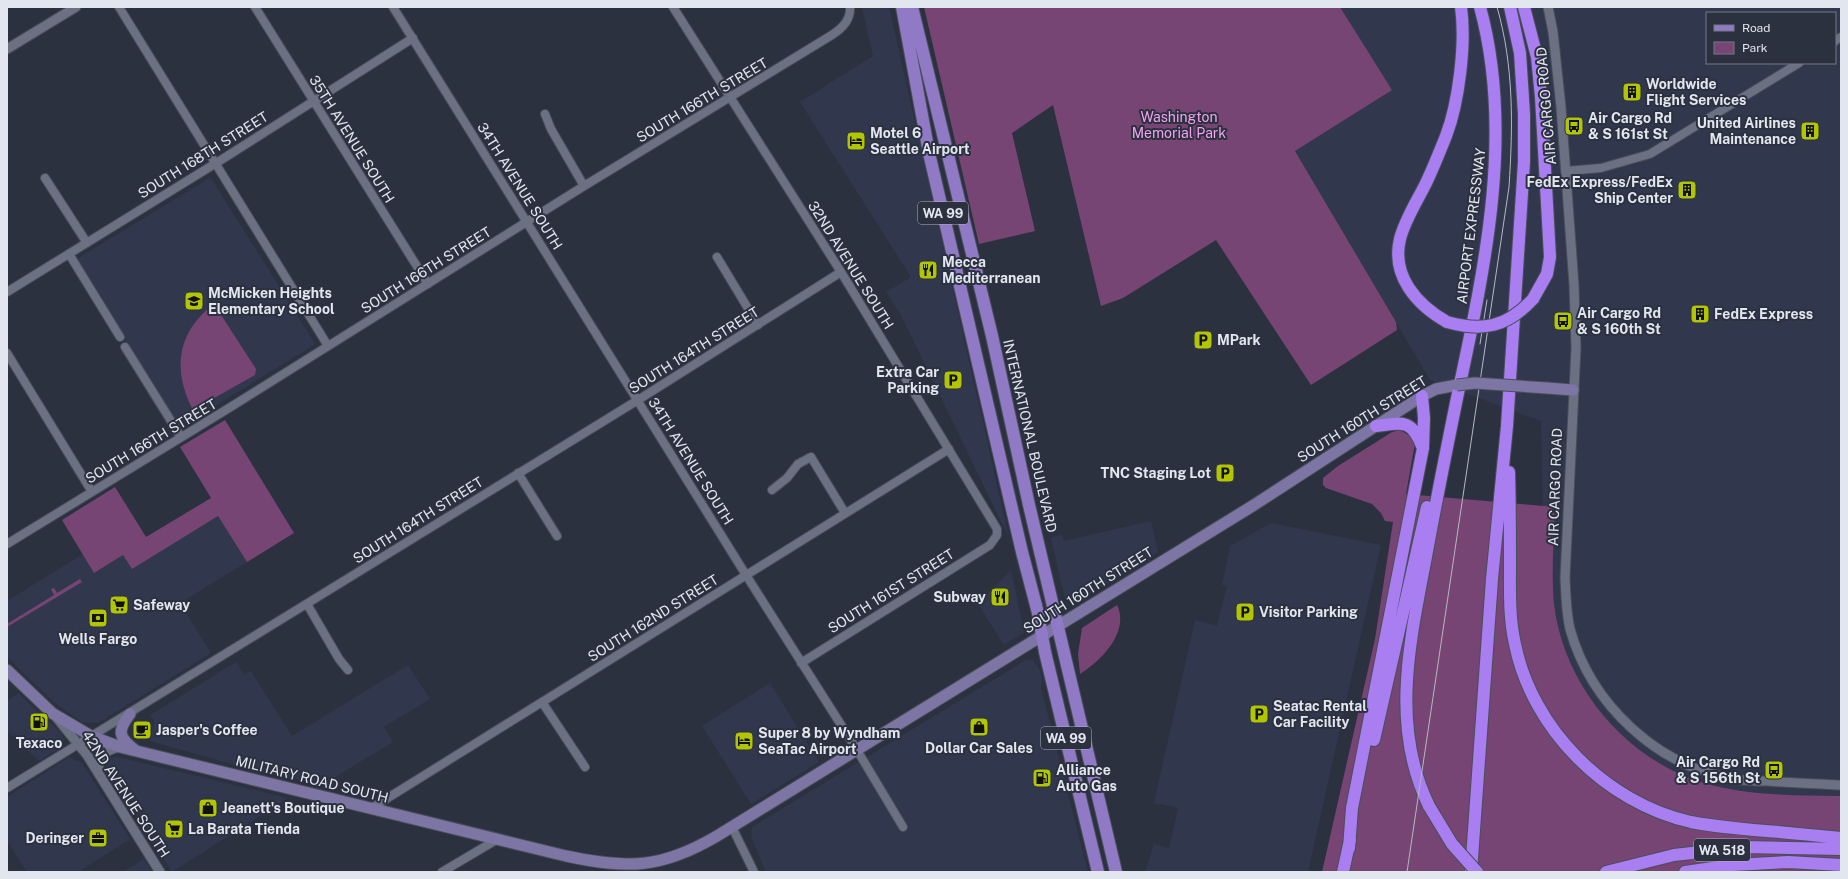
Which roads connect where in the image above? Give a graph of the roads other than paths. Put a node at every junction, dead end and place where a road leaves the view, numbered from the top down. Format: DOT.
graph roads {
  1 [pos="76,7"];
  2 [pos="119,7"];
  3 [pos="255,7"];
  4 [pos="393,7"];
  5 [pos="673,7"];
  6 [pos="902,7"];
  7 [pos="912,7"];
  8 [pos="1461,7"];
  9 [pos="1480,7"];
  10 [pos="1510,7"];
  11 [pos="1524,7"];
  12 [pos="1548,7"];
  13 [pos="850,9"];
  14 [pos="413,38"];
  15 [pos="7,50"];
  16 [pos="1797,64"];
  17 [pos="731,98"];
  18 [pos="313,101"];
  19 [pos="544,114"];
  20 [pos="215,163"];
  21 [pos="1566,171"];
  22 [pos="45,178"];
  23 [pos="584,186"];
  24 [pos="527,222"];
  25 [pos="87,243"];
  26 [pos="69,254"];
  27 [pos="717,257"];
  28 [pos="842,272"];
  29 [pos="428,284"];
  30 [pos="7,292"];
  31 [pos="758,325"];
  32 [pos="120,337"];
  33 [pos="328,346"];
  34 [pos="124,347"];
  35 [pos="7,353"];
  36 [pos="1573,390"];
  37 [pos="1422,396"];
  38 [pos="638,400"];
  39 [pos="1376,426"];
  40 [pos="1507,426"];
  41 [pos="181,437"];
  42 [pos="1447,447"];
  43 [pos="1423,448"];
  44 [pos="949,449"];
  45 [pos="518,473"];
  46 [pos="772,490"];
  47 [pos="92,492"];
  48 [pos="845,513"];
  49 [pos="557,536"];
  50 [pos="995,541"];
  51 [pos="7,544"];
  52 [pos="746,575"];
  53 [pos="306,604"];
  54 [pos="1058,627"];
  55 [pos="1042,636"];
  56 [pos="801,663"];
  57 [pos="7,670"];
  58 [pos="348,670"];
  59 [pos="542,702"];
  60 [pos="52,713"];
  61 [pos="130,714"];
  62 [pos="91,736"];
  63 [pos="79,744"];
  64 [pos="120,747"];
  65 [pos="857,750"];
  66 [pos="137,752"];
  67 [pos="585,767"];
  68 [pos="99,774"];
  69 [pos="1841,785"];
  70 [pos="7,788"];
  71 [pos="370,809"];
  72 [pos="732,827"];
  73 [pos="903,827"];
  74 [pos="1841,838"];
  75 [pos="496,840"];
  76 [pos="1348,848"];
  77 [pos="1841,849"];
  78 [pos="1841,865"];
  79 [pos="633,869"];
  80 [pos="160,872"];
  81 [pos="442,872"];
  82 [pos="754,872"];
  83 [pos="1098,872"];
  84 [pos="1116,872"];
  85 [pos="1343,872"];
  86 [pos="1471,872"];
  87 [pos="1477,872"];
  88 [pos="1606,872"];
  89 [pos="1685,872"];
  1 -- 15 [label="street"];
  2 -- 20 [label="street"];
  3 -- 18 [label="street, 35TH AVENUE SOUTH"];
  4 -- 14 [label="street, 34TH AVENUE SOUTH"];
  5 -- 17 [label="street, 32ND AVENUE SOUTH"];
  6 -- 55 [label="main road, WA 99"];
  7 -- 54 [label="main road, INTERNATIONAL BOULEVARD / WA 99"];
  8 -- 11 [label="highway, bridge"];
  9 -- 42 [label="highway, AIRPORT EXPRESSWAY"];
  10 -- 40 [label="highway"];
  12 -- 21 [label="street, AIR CARGO ROAD"];
  13 -- 17 [label="street, SOUTH 166TH STREET"];
  14 -- 18 [label="street, SOUTH 168TH STREET"];
  14 -- 24 [label="street, 34TH AVENUE SOUTH"];
  16 -- 21 [label="street"];
  17 -- 23 [label="street, SOUTH 166TH STREET"];
  17 -- 28 [label="street, 32ND AVENUE SOUTH"];
  18 -- 20 [label="street, SOUTH 168TH STREET"];
  18 -- 29 [label="street, 35TH AVENUE SOUTH"];
  19 -- 23 [label="street"];
  20 -- 25 [label="street, SOUTH 168TH STREET"];
  20 -- 33 [label="street"];
  21 -- 36 [label="street, AIR CARGO ROAD"];
  22 -- 25 [label="street"];
  23 -- 24 [label="street, SOUTH 166TH STREET"];
  24 -- 29 [label="street, SOUTH 166TH STREET"];
  24 -- 38 [label="street, 34TH AVENUE SOUTH"];
  25 -- 26 [label="street, SOUTH 168TH STREET"];
  26 -- 30 [label="street, SOUTH 168TH STREET"];
  26 -- 32 [label="street"];
  27 -- 31 [label="street"];
  28 -- 31 [label="street, SOUTH 164TH STREET"];
  28 -- 44 [label="street, 32ND AVENUE SOUTH"];
  29 -- 33 [label="street, SOUTH 166TH STREET"];
  31 -- 38 [label="street, SOUTH 164TH STREET"];
  33 -- 41 [label="street, SOUTH 166TH STREET"];
  34 -- 41 [label="street"];
  35 -- 47 [label="street"];
  36 -- 37 [label="main road, SOUTH 160TH STREET, bridge"];
  36 -- 69 [label="street, AIR CARGO ROAD"];
  37 -- 39 [label="main road, SOUTH 160TH STREET"];
  37 -- 43 [label="highway"];
  38 -- 45 [label="street, SOUTH 164TH STREET"];
  38 -- 52 [label="street, 34TH AVENUE SOUTH"];
  39 -- 43 [label="highway"];
  39 -- 54 [label="main road, SOUTH 160TH STREET"];
  40 -- 74 [label="highway"];
  40 -- 86 [label="highway"];
  41 -- 47 [label="street, SOUTH 166TH STREET"];
  42 -- 76 [label="highway"];
  42 -- 87 [label="highway, bridge"];
  43 -- 76 [label="highway"];
  44 -- 48 [label="street, SOUTH 162ND STREET"];
  44 -- 50 [label="street, 32ND AVENUE SOUTH"];
  45 -- 49 [label="street"];
  45 -- 53 [label="street, SOUTH 164TH STREET"];
  46 -- 48 [label="street"];
  47 -- 51 [label="street, SOUTH 166TH STREET"];
  48 -- 52 [label="street, SOUTH 162ND STREET"];
  50 -- 56 [label="street, SOUTH 161ST STREET"];
  52 -- 56 [label="street, 34TH AVENUE SOUTH"];
  52 -- 59 [label="street, SOUTH 162ND STREET"];
  53 -- 58 [label="street"];
  53 -- 61 [label="street, SOUTH 164TH STREET"];
  54 -- 55 [label="main road, SOUTH 160TH STREET"];
  54 -- 84 [label="main road, INTERNATIONAL BOULEVARD / WA 99"];
  55 -- 65 [label="main road, SOUTH 160TH STREET"];
  55 -- 83 [label="main road, WA 99"];
  56 -- 65 [label="street, 34TH AVENUE SOUTH"];
  57 -- 60 [label="main road, MILITARY ROAD SOUTH"];
  59 -- 67 [label="street"];
  59 -- 71 [label="street, SOUTH 162ND STREET"];
  60 -- 62 [label="main road, MILITARY ROAD SOUTH"];
  60 -- 63 [label="street, 42ND AVENUE SOUTH"];
  61 -- 62 [label="street, SOUTH 164TH STREET"];
  61 -- 66 [label="main road"];
  62 -- 63 [label="street, SOUTH 164TH STREET"];
  62 -- 64 [label="main road, MILITARY ROAD SOUTH"];
  63 -- 68 [label="street, 42ND AVENUE SOUTH"];
  63 -- 70 [label="street, SOUTH 164TH STREET"];
  64 -- 66 [label="main road, MILITARY ROAD SOUTH"];
  64 -- 68 [label="street"];
  65 -- 72 [label="main road, SOUTH 160TH STREET"];
  65 -- 73 [label="street, 34TH AVENUE SOUTH"];
  66 -- 71 [label="main road, MILITARY ROAD SOUTH"];
  68 -- 80 [label="street, 42ND AVENUE SOUTH"];
  71 -- 75 [label="main road, MILITARY ROAD SOUTH"];
  72 -- 79 [label="main road, SOUTH 160TH STREET"];
  72 -- 82 [label="street"];
  75 -- 79 [label="main road, MILITARY ROAD SOUTH"];
  75 -- 81 [label="street"];
  76 -- 85 [label="highway"];
  77 -- 88 [label="highway, WA 518"];
  78 -- 89 [label="highway, WA 518"];
}
